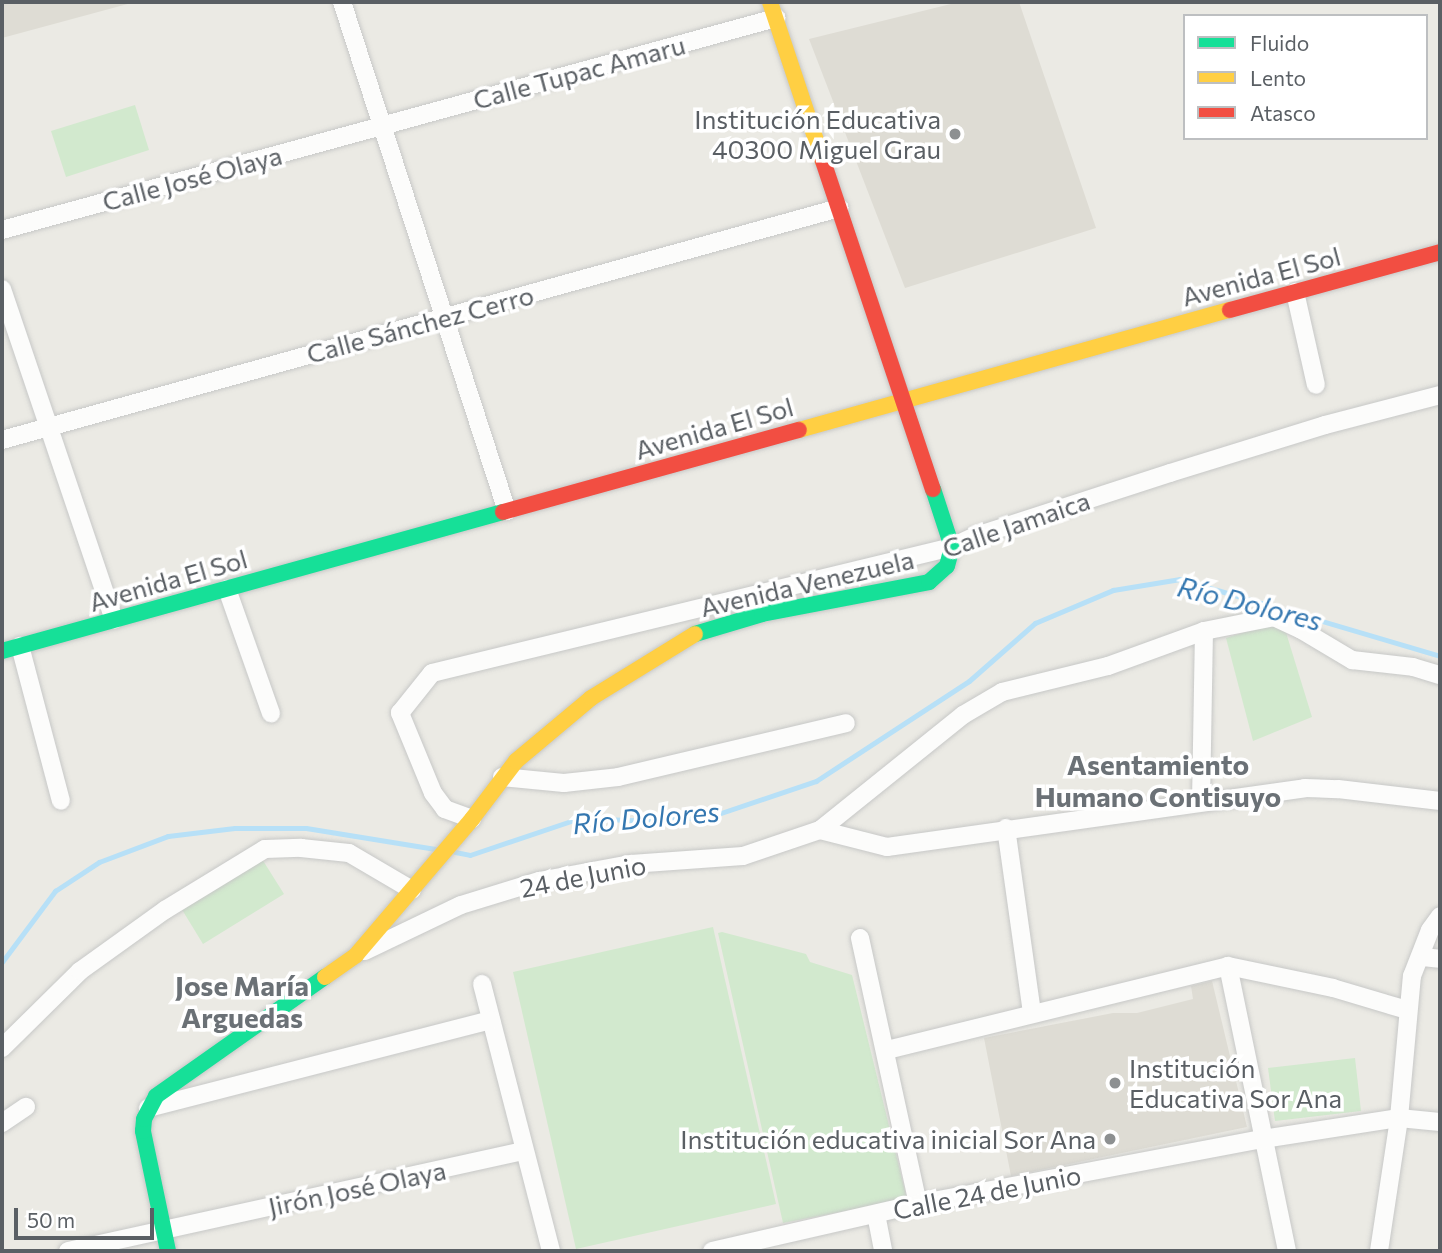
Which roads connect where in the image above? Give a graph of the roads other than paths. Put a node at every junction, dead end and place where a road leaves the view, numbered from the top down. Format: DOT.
graph roads {
  1 [pos="342,2"];
  2 [pos="773,10"];
  3 [pos="382,126"];
  4 [pos="839,208"];
  5 [pos="2,230"];
  6 [pos="1440,252"];
  7 [pos="2,289"];
  8 [pos="1295,292"];
  9 [pos="444,318"];
  10 [pos="1316,385"];
  11 [pos="1440,395"];
  12 [pos="903,401"];
  13 [pos="49,427"];
  14 [pos="2,440"];
  15 [pos="506,511"];
  16 [pos="952,548"];
  17 [pos="227,589"];
  18 [pos="114,620"];
  19 [pos="1204,631"];
  20 [pos="20,646"];
  21 [pos="2,651"];
  22 [pos="1440,675"];
  23 [pos="271,713"];
  24 [pos="846,723"];
  25 [pos="502,777"];
  26 [pos="61,801"];
  27 [pos="1440,801"];
  28 [pos="1201,802"];
  29 [pos="468,823"];
  30 [pos="1006,828"];
  31 [pos="820,830"];
  32 [pos="418,883"];
  33 [pos="1440,916"];
  34 [pos="860,938"];
  35 [pos="356,955"];
  36 [pos="1431,958"];
  37 [pos="1228,966"];
  38 [pos="482,984"];
  39 [pos="1407,1010"];
  40 [pos="1032,1012"];
  41 [pos="491,1020"];
  42 [pos="2,1048"];
  43 [pos="887,1050"];
  44 [pos="26,1107"];
  45 [pos="146,1113"];
  46 [pos="1399,1118"];
  47 [pos="1440,1122"];
  48 [pos="2,1123"];
  49 [pos="1263,1139"];
  50 [pos="523,1151"];
  51 [pos="918,1204"];
  52 [pos="876,1214"];
  53 [pos="164,1230"];
  54 [pos="68,1251"];
  55 [pos="168,1251"];
  56 [pos="551,1251"];
  57 [pos="712,1251"];
  58 [pos="883,1251"];
  59 [pos="1287,1251"];
  60 [pos="1379,1251"];
  1 -- 3 [label="street"];
  2 -- 3 [label="street, Calle Tupac Amaru"];
  2 -- 4 [label="street, Avenida Venezuela"];
  3 -- 5 [label="street, Calle José Olaya"];
  3 -- 9 [label="street"];
  4 -- 9 [label="street, Calle Sánchez Cerro"];
  4 -- 12 [label="street, Avenida Venezuela"];
  6 -- 8 [label="street, Avenida El Sol"];
  7 -- 13 [label="street"];
  8 -- 10 [label="street"];
  8 -- 12 [label="street, Avenida El Sol"];
  9 -- 13 [label="street, Calle Sánchez Cerro"];
  9 -- 15 [label="street"];
  11 -- 16 [label="street, Calle Jamaica"];
  12 -- 15 [label="street, Avenida El Sol"];
  12 -- 16 [label="street, Avenida Venezuela"];
  13 -- 14 [label="street, Calle Sánchez Cerro"];
  13 -- 18 [label="street"];
  15 -- 17 [label="street, Avenida El Sol"];
  16 -- 25 [label="street, Avenida Venezuela"];
  16 -- 29 [label="street, Calle Jamaica"];
  17 -- 18 [label="street, Avenida El Sol"];
  17 -- 23 [label="street"];
  18 -- 20 [label="street, Avenida El Sol"];
  19 -- 22 [label="street"];
  19 -- 28 [label="street"];
  19 -- 31 [label="street"];
  20 -- 21 [label="street, Avenida El Sol"];
  20 -- 26 [label="street"];
  24 -- 25 [label="street"];
  25 -- 29 [label="street, Avenida Venezuela"];
  27 -- 28 [label="street"];
  28 -- 30 [label="street"];
  29 -- 32 [label="street, Avenida Venezuela"];
  30 -- 31 [label="street"];
  30 -- 40 [label="street"];
  31 -- 35 [label="street, 24 de Junio"];
  32 -- 35 [label="street, Avenida Venezuela"];
  32 -- 42 [label="street"];
  33 -- 36 [label="street"];
  34 -- 43 [label="street"];
  35 -- 45 [label="street, Avenida Venezuela"];
  36 -- 39 [label="street"];
  37 -- 39 [label="street"];
  37 -- 40 [label="street"];
  37 -- 49 [label="street"];
  38 -- 41 [label="street"];
  39 -- 46 [label="street"];
  40 -- 43 [label="street"];
  41 -- 45 [label="street"];
  41 -- 50 [label="street"];
  43 -- 51 [label="street"];
  44 -- 48 [label="street"];
  45 -- 53 [label="street"];
  46 -- 47 [label="street, Calle 24 de Junio"];
  46 -- 49 [label="street, Calle 24 de Junio"];
  46 -- 60 [label="street"];
  49 -- 51 [label="street, Calle 24 de Junio"];
  49 -- 59 [label="street"];
  50 -- 53 [label="street, Jirón José Olaya"];
  50 -- 56 [label="street"];
  51 -- 52 [label="street, Calle 24 de Junio"];
  52 -- 57 [label="street, Calle 24 de Junio"];
  52 -- 58 [label="street"];
  53 -- 54 [label="street, Jirón José Olaya"];
  53 -- 55 [label="street"];
}
